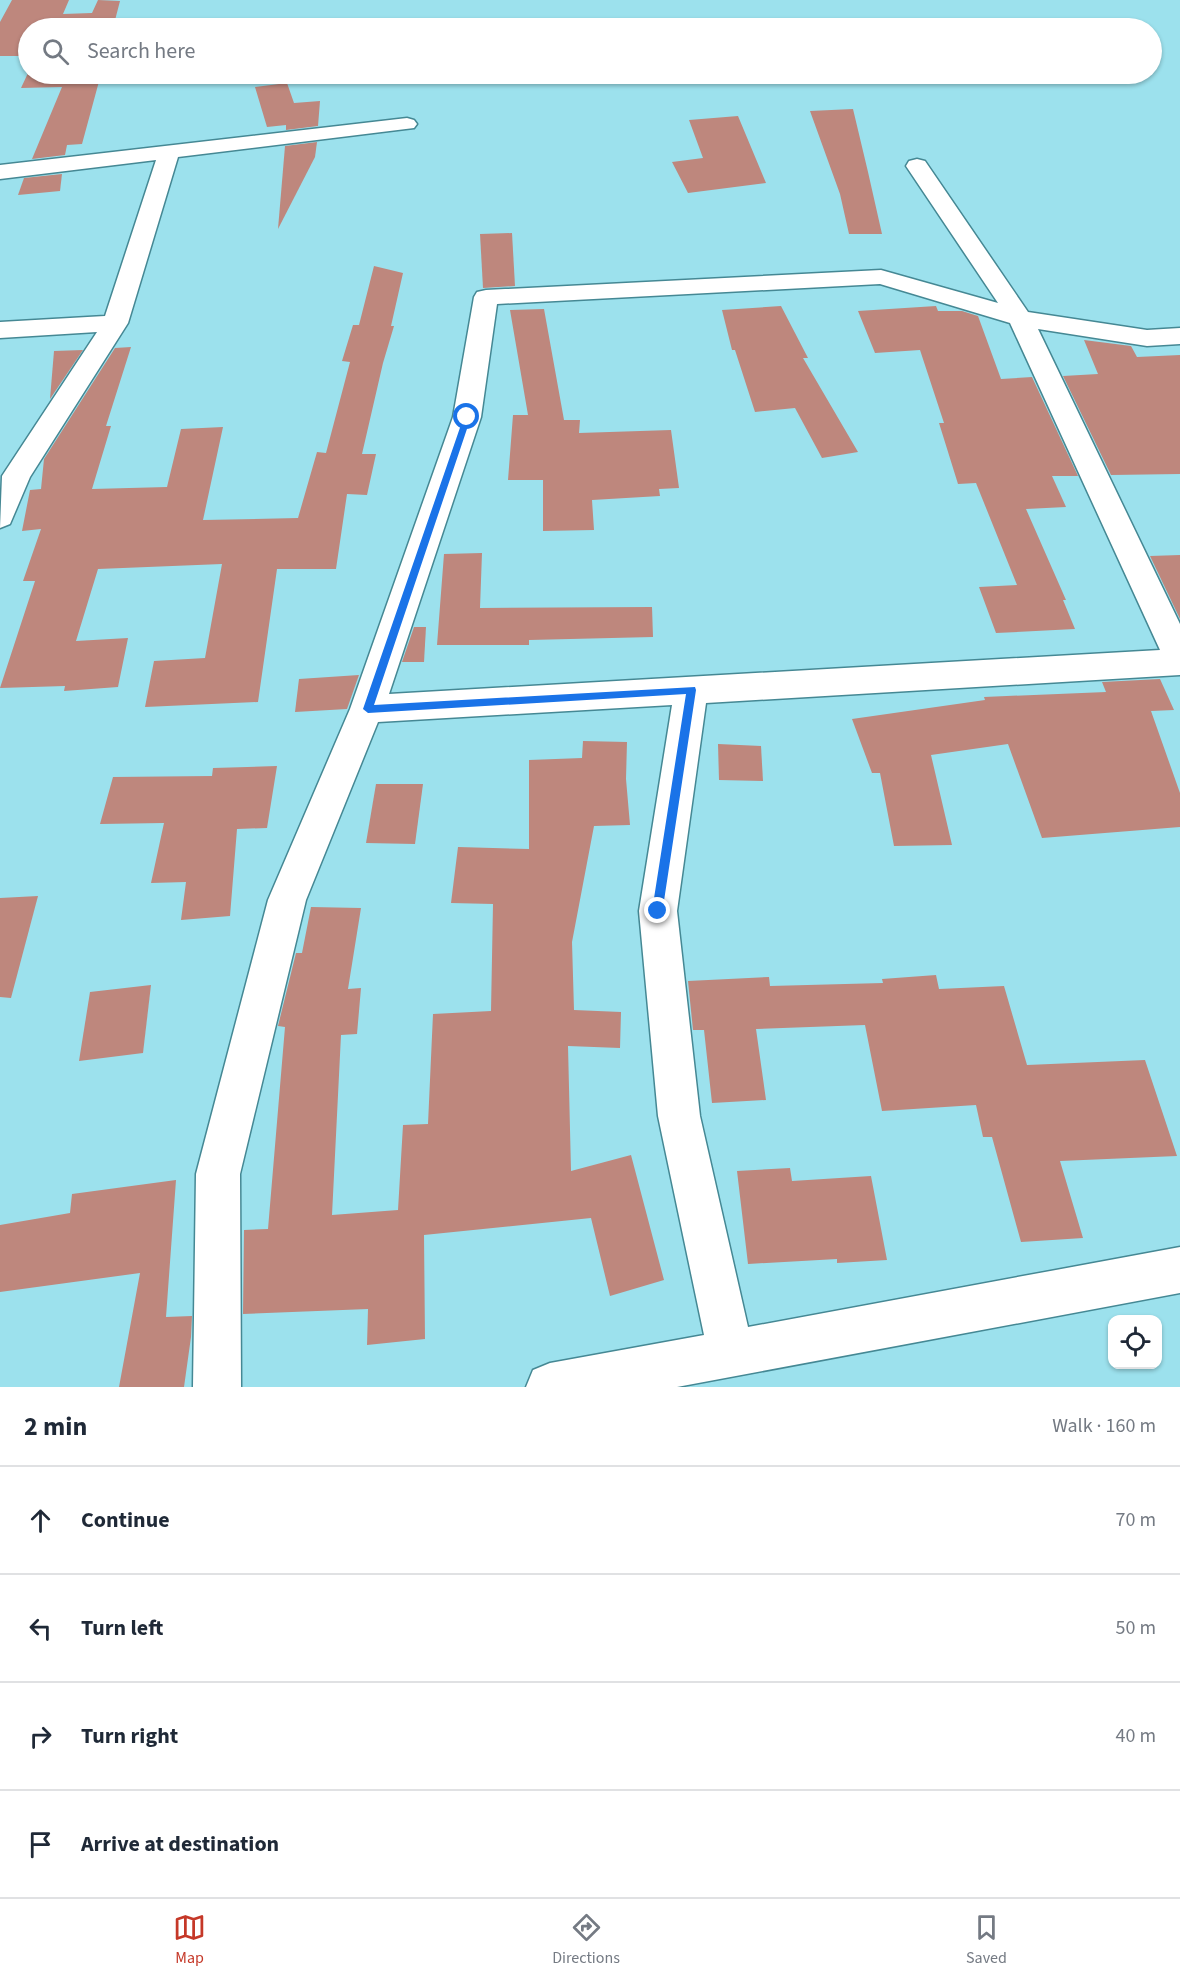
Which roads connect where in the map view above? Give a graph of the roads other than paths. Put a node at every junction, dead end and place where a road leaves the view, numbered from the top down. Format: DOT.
graph roads {
  1 [pos="407,124"];
  2 [pos="169,152"];
  3 [pos="917,165"];
  4 [pos="0,172"];
  5 [pos="1020,318"];
  6 [pos="115,323"];
  7 [pos="0,330"];
  8 [pos="1180,336"];
  9 [pos="0,517"];
  10 [pos="1180,660"];
  11 [pos="691,690"];
  12 [pos="368,709"];
  13 [pos="1180,1270"];
  14 [pos="731,1353"];
  15 [pos="217,1387"];
  16 [pos="550,1387"];
  1 -- 2 [label="street"];
  2 -- 4 [label="street"];
  2 -- 6 [label="street"];
  3 -- 5 [label="street"];
  5 -- 8 [label="street"];
  5 -- 10 [label="street"];
  5 -- 12 [label="street"];
  6 -- 7 [label="street"];
  6 -- 9 [label="street"];
  10 -- 11 [label="street"];
  11 -- 12 [label="street"];
  11 -- 14 [label="street"];
  12 -- 15 [label="street"];
  13 -- 14 [label="street"];
  14 -- 16 [label="street"];
}
